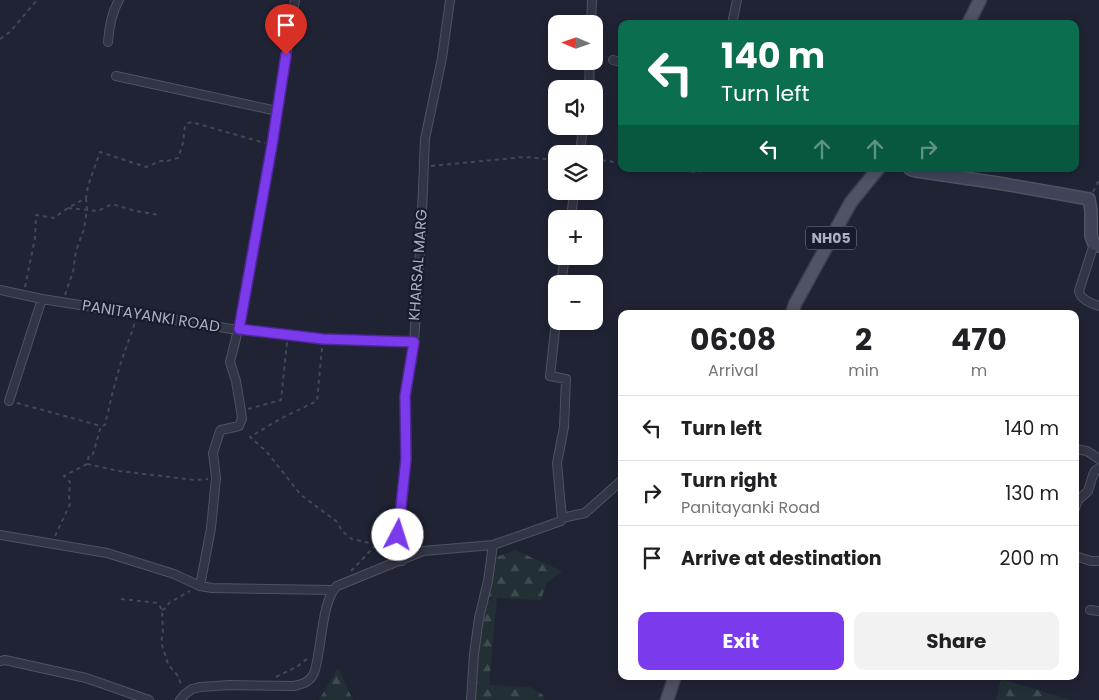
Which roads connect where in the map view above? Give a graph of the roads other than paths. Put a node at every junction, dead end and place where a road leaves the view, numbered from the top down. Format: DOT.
graph roads {
  1 [pos="119,0"];
  2 [pos="295,0"];
  3 [pos="450,0"];
  4 [pos="592,0"];
  5 [pos="737,0"];
  6 [pos="980,0"];
  7 [pos="591,15"];
  8 [pos="733,20"];
  9 [pos="970,20"];
  10 [pos="108,42"];
  11 [pos="116,76"];
  12 [pos="277,111"];
  13 [pos="876,172"];
  14 [pos="923,172"];
  15 [pos="1096,245"];
  16 [pos="0,290"];
  17 [pos="42,299"];
  18 [pos="1099,306"];
  19 [pos="793,310"];
  20 [pos="238,330"];
  21 [pos="555,330"];
  22 [pos="414,342"];
  23 [pos="9,401"];
  24 [pos="1079,450"];
  25 [pos="1099,459"];
  26 [pos="1099,468"];
  27 [pos="618,484"];
  28 [pos="1079,499"];
  29 [pos="562,518"];
  30 [pos="0,535"];
  31 [pos="493,545"];
  32 [pos="1079,557"];
  33 [pos="402,561"];
  34 [pos="1099,561"];
  35 [pos="200,586"];
  36 [pos="332,590"];
  37 [pos="1090,610"];
  38 [pos="1099,611"];
  39 [pos="0,662"];
  40 [pos="674,680"];
  41 [pos="183,697"];
  42 [pos="149,700"];
  43 [pos="471,700"];
  44 [pos="667,700"];
  1 -- 10 [label="street"];
  2 -- 12 [label="street, PANITAYANKI ROAD"];
  3 -- 22 [label="street, KHARSAL MARG"];
  4 -- 7 [label="street"];
  5 -- 8 [label="street"];
  6 -- 9 [label="main road"];
  11 -- 12 [label="street"];
  12 -- 20 [label="street, PANITAYANKI ROAD"];
  13 -- 19 [label="main road, NH05"];
  14 -- 15 [label="main road"];
  15 -- 18 [label="street"];
  16 -- 17 [label="street, PANITAYANKI ROAD"];
  17 -- 20 [label="street, PANITAYANKI ROAD"];
  17 -- 23 [label="street"];
  20 -- 22 [label="street"];
  20 -- 35 [label="street"];
  21 -- 29 [label="street"];
  22 -- 33 [label="street, KHARSAL MARG"];
  24 -- 25 [label="street"];
  26 -- 28 [label="street"];
  27 -- 29 [label="street"];
  29 -- 31 [label="street"];
  30 -- 35 [label="street"];
  31 -- 33 [label="street"];
  31 -- 43 [label="street"];
  32 -- 34 [label="street"];
  33 -- 36 [label="street"];
  35 -- 36 [label="street"];
  36 -- 41 [label="street"];
  37 -- 38 [label="street"];
  39 -- 42 [label="street"];
  40 -- 44 [label="main road"];
}
